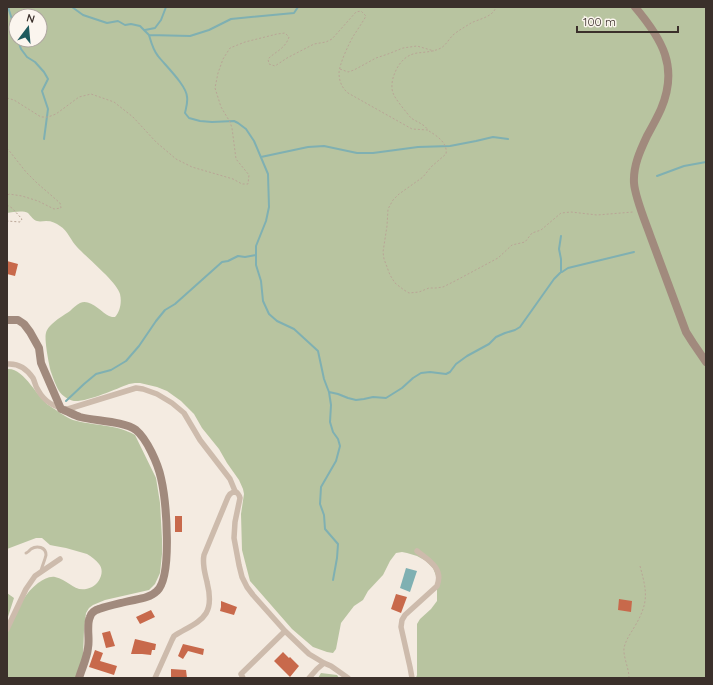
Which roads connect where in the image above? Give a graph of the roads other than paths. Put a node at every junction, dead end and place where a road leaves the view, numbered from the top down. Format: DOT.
graph roads {
  1 [pos="635,7"];
  2 [pos="7,320"];
  3 [pos="706,362"];
  4 [pos="7,364"];
  5 [pos="60,409"];
  6 [pos="235,491"];
  7 [pos="417,551"];
  8 [pos="26,554"];
  9 [pos="60,559"];
  10 [pos="40,572"];
  11 [pos="7,629"];
  12 [pos="285,631"];
  13 [pos="324,663"];
  14 [pos="79,678"];
  15 [pos="155,678"];
  16 [pos="242,678"];
  17 [pos="309,678"];
  18 [pos="348,678"];
  19 [pos="412,678"];
  1 -- 3 [label="street"];
  2 -- 5 [label="street"];
  4 -- 5 [label="street"];
  5 -- 6 [label="street"];
  5 -- 14 [label="street"];
  6 -- 12 [label="street"];
  6 -- 15 [label="street"];
  7 -- 19 [label="street"];
  8 -- 10 [label="lane"];
  9 -- 10 [label="street"];
  10 -- 11 [label="street"];
  12 -- 13 [label="street"];
  12 -- 16 [label="street"];
  13 -- 17 [label="street"];
  13 -- 18 [label="street"];
}
